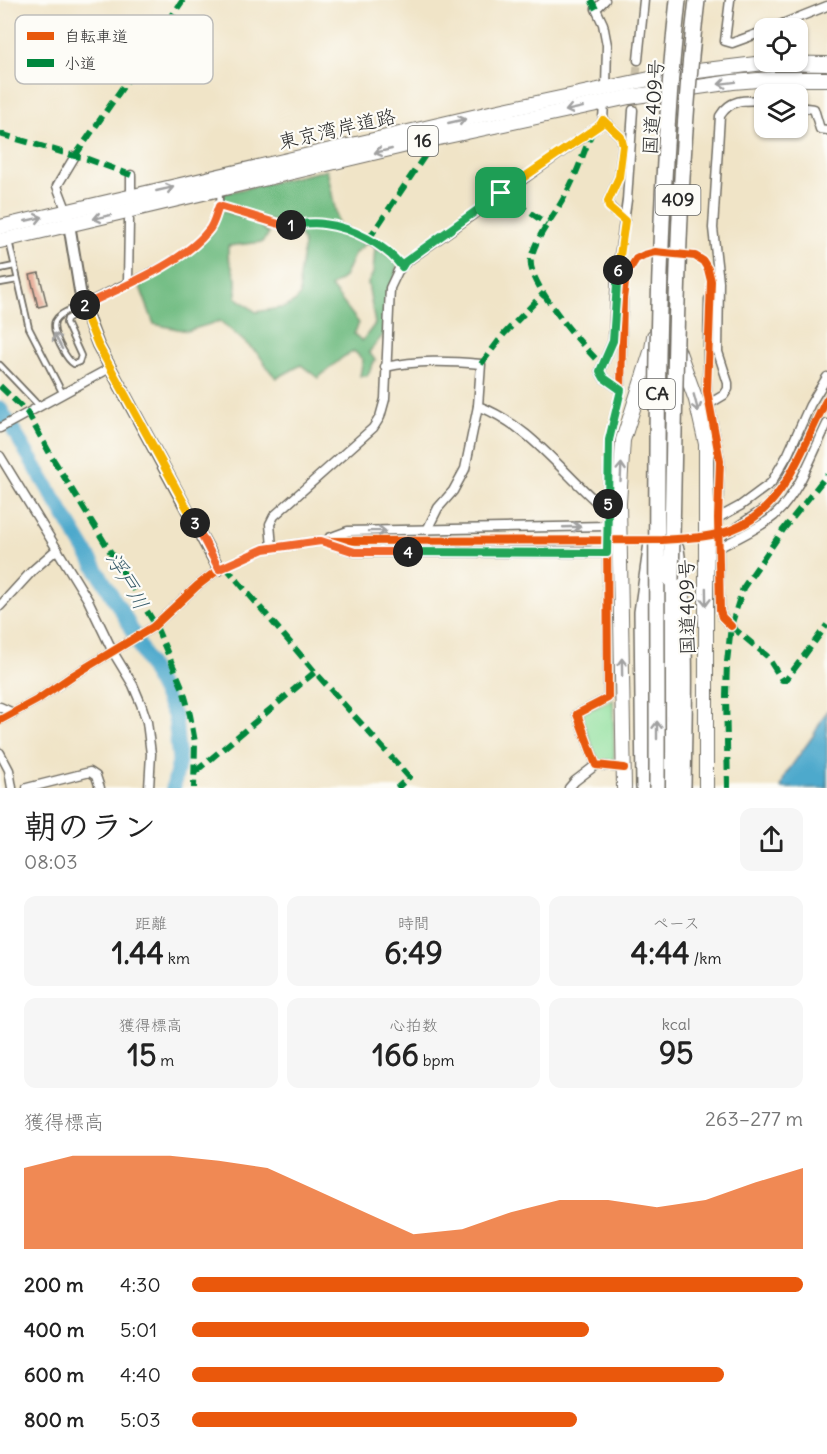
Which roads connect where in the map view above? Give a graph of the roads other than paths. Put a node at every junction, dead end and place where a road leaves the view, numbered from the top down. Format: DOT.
graph roads {
  1 [pos="605,0"];
  2 [pos="644,0"];
  3 [pos="678,0"];
  4 [pos="683,0"];
  5 [pos="695,0"];
  6 [pos="730,0"];
  7 [pos="826,4"];
  8 [pos="794,18"];
  9 [pos="754,35"];
  10 [pos="638,60"];
  11 [pos="827,64"];
  12 [pos="679,73"];
  13 [pos="827,78"];
  14 [pos="678,89"];
  15 [pos="605,95"];
  16 [pos="754,100"];
  17 [pos="808,108"];
  18 [pos="633,110"];
  19 [pos="603,120"];
  20 [pos="827,130"];
  21 [pos="75,156"];
  22 [pos="131,175"];
  23 [pos="131,190"];
  24 [pos="218,190"];
  25 [pos="219,206"];
  26 [pos="68,218"];
  27 [pos="129,220"];
  28 [pos="625,221"];
  29 [pos="3,236"];
  30 [pos="14,266"];
  31 [pos="402,267"];
  32 [pos="0,269"];
  33 [pos="17,280"];
  34 [pos="0,283"];
  35 [pos="128,283"];
  36 [pos="660,296"];
  37 [pos="623,299"];
  38 [pos="709,299"];
  39 [pos="83,306"];
  40 [pos="671,328"];
  41 [pos="0,365"];
  42 [pos="386,367"];
  43 [pos="110,368"];
  44 [pos="827,377"];
  45 [pos="621,390"];
  46 [pos="63,394"];
  47 [pos="827,399"];
  48 [pos="710,404"];
  49 [pos="39,406"];
  50 [pos="478,406"];
  51 [pos="827,424"];
  52 [pos="0,428"];
  53 [pos="0,456"];
  54 [pos="608,512"];
  55 [pos="718,518"];
  56 [pos="607,526"];
  57 [pos="427,530"];
  58 [pos="732,530"];
  59 [pos="321,541"];
  60 [pos="589,541"];
  61 [pos="272,548"];
  62 [pos="718,548"];
  63 [pos="57,549"];
  64 [pos="607,553"];
  65 [pos="219,569"];
  66 [pos="0,606"];
  67 [pos="731,626"];
  68 [pos="113,652"];
  69 [pos="0,707"];
  70 [pos="13,713"];
  71 [pos="0,720"];
  72 [pos="0,753"];
  73 [pos="596,765"];
  74 [pos="624,768"];
  75 [pos="41,786"];
  76 [pos="12,788"];
  77 [pos="27,788"];
  78 [pos="100,788"];
  79 [pos="148,788"];
  80 [pos="569,788"];
  81 [pos="624,788"];
  82 [pos="644,788"];
  83 [pos="657,788"];
  84 [pos="671,788"];
  85 [pos="683,788"];
  86 [pos="706,788"];
  1 -- 15 [label="street"];
  2 -- 10 [label="street"];
  83 -- 3 [label="highway, CA, one-way, bridge"];
  4 -- 12 [label="highway, 国道409号 / 409"];
  5 -- 12 [label="highway, 国道409号 / 409"];
  5 -- 84 [label="highway, CA, bridge"];
  6 -- 9 [label="street"];
  7 -- 8 [label="street"];
  11 -- 12 [label="highway, 東京湾岸道路 / 16"];
  12 -- 14 [label="highway, 国道409号 / 409"];
  12 -- 15 [label="highway, 東京湾岸道路 / 16"];
  13 -- 14 [label="highway, 東京湾岸道路 / 16, one-way"];
  14 -- 15 [label="highway, 東京湾岸道路 / 16"];
  14 -- 36 [label="highway, 国道409号 / 409"];
  14 -- 40 [label="highway, 国道409号 / 409"];
  15 -- 19 [label="street"];
  15 -- 24 [label="highway, 東京湾岸道路 / 16, one-way"];
  26 -- 15 [label="highway, 東京湾岸道路 / 16, one-way"];
  16 -- 48 [label="street"];
  17 -- 20 [label="street"];
  18 -- 28 [label="street"];
  19 -- 28 [label="street"];
  19 -- 31 [label="street"];
  21 -- 26 [label="street"];
  22 -- 23 [label="street"];
  24 -- 25 [label="lane"];
  24 -- 26 [label="highway, 東京湾岸道路 / 16, one-way"];
  25 -- 31 [label="lane"];
  25 -- 35 [label="lane"];
  26 -- 29 [label="highway, 東京湾岸道路 / 16"];
  26 -- 39 [label="street"];
  27 -- 35 [label="street"];
  28 -- 45 [label="street"];
  29 -- 30 [label="lane"];
  30 -- 32 [label="lane"];
  30 -- 33 [label="lane"];
  31 -- 42 [label="street"];
  33 -- 34 [label="lane"];
  33 -- 46 [label="lane"];
  35 -- 39 [label="street"];
  74 -- 36 [label="highway, 国道409号 / 409, one-way"];
  36 -- 82 [label="highway"];
  37 -- 45 [label="street"];
  38 -- 48 [label="street"];
  39 -- 39 [label="lane, one-way"];
  39 -- 43 [label="street"];
  40 -- 85 [label="highway"];
  40 -- 86 [label="highway, 国道409号 / 409, one-way"];
  41 -- 49 [label="lane"];
  42 -- 50 [label="street"];
  42 -- 61 [label="street"];
  43 -- 46 [label="street"];
  43 -- 65 [label="street"];
  44 -- 55 [label="street"];
  45 -- 54 [label="street"];
  46 -- 49 [label="street"];
  47 -- 58 [label="street"];
  48 -- 55 [label="street"];
  49 -- 52 [label="street"];
  50 -- 54 [label="street"];
  50 -- 57 [label="street"];
  51 -- 62 [label="street"];
  53 -- 63 [label="street"];
  54 -- 56 [label="street"];
  55 -- 62 [label="street"];
  57 -- 56 [label="street, one-way"];
  56 -- 64 [label="street"];
  59 -- 57 [label="street, one-way"];
  59 -- 60 [label="street"];
  59 -- 61 [label="street"];
  59 -- 64 [label="street"];
  61 -- 65 [label="street"];
  62 -- 67 [label="street"];
  63 -- 66 [label="street"];
  63 -- 68 [label="street"];
  64 -- 73 [label="street"];
  65 -- 68 [label="street"];
  68 -- 70 [label="street"];
  68 -- 79 [label="street"];
  69 -- 70 [label="street"];
  70 -- 71 [label="street"];
  72 -- 76 [label="street"];
  73 -- 74 [label="street"];
  73 -- 80 [label="street"];
  74 -- 81 [label="highway, 国道409号 / 409"];
  75 -- 77 [label="street"];
  75 -- 78 [label="street"];
}
